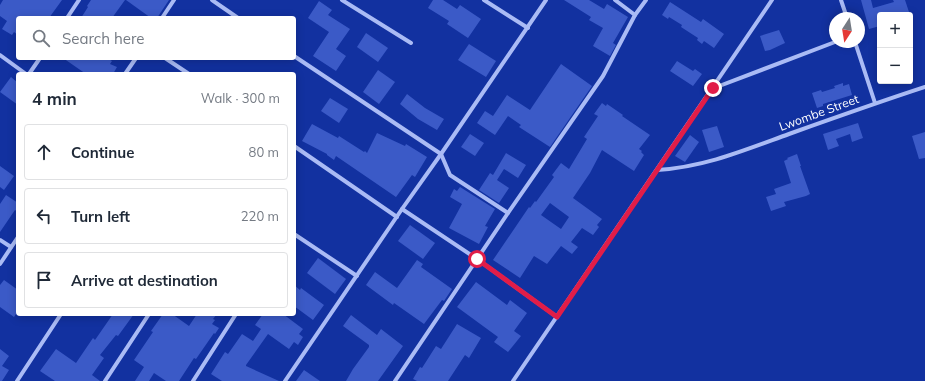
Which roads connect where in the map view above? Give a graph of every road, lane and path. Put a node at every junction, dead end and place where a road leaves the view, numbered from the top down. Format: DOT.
graph roads {
  1 [pos="79,0"];
  2 [pos="174,0"];
  3 [pos="212,0"];
  4 [pos="342,0"];
  5 [pos="484,0"];
  6 [pos="546,0"];
  7 [pos="615,0"];
  8 [pos="646,0"];
  9 [pos="772,0"];
  10 [pos="841,0"];
  11 [pos="845,12"];
  12 [pos="635,15"];
  13 [pos="68,16"];
  14 [pos="163,16"];
  15 [pos="235,16"];
  16 [pos="528,28"];
  17 [pos="411,43"];
  18 [pos="829,44"];
  19 [pos="857,48"];
  20 [pos="0,55"];
  21 [pos="296,57"];
  22 [pos="39,60"];
  23 [pos="135,60"];
  24 [pos="168,60"];
  25 [pos="23,72"];
  26 [pos="30,72"];
  27 [pos="126,72"];
  28 [pos="186,72"];
  29 [pos="925,87"];
  30 [pos="713,88"];
  31 [pos="875,103"];
  32 [pos="296,147"];
  33 [pos="441,154"];
  34 [pos="657,170"];
  35 [pos="402,208"];
  36 [pos="508,213"];
  37 [pos="397,217"];
  38 [pos="296,235"];
  39 [pos="0,240"];
  40 [pos="16,240"];
  41 [pos="11,248"];
  42 [pos="477,259"];
  43 [pos="0,264"];
  44 [pos="357,276"];
  45 [pos="60,316"];
  46 [pos="148,316"];
  47 [pos="235,316"];
  48 [pos="557,317"];
  49 [pos="16,381"];
  50 [pos="105,381"];
  51 [pos="193,381"];
  52 [pos="285,381"];
  53 [pos="395,381"];
  54 [pos="513,381"];
  1 -- 13 [label="street"];
  2 -- 14 [label="street"];
  3 -- 15 [label="street"];
  4 -- 17 [label="street"];
  5 -- 16 [label="street"];
  6 -- 16 [label="street"];
  7 -- 12 [label="street"];
  8 -- 12 [label="street"];
  9 -- 30 [label="street"];
  10 -- 11 [label="street"];
  12 -- 36 [label="street"];
  16 -- 33 [label="street"];
  18 -- 30 [label="street"];
  19 -- 31 [label="street"];
  20 -- 25 [label="street"];
  21 -- 33 [label="street"];
  22 -- 26 [label="street"];
  23 -- 27 [label="street"];
  24 -- 28 [label="street"];
  29 -- 31 [label="street, Lwombe Street"];
  30 -- 34 [label="street"];
  31 -- 34 [label="street, Lwombe Street"];
  32 -- 37 [label="street"];
  33 -- 35 [label="street"];
  33 -- 36 [label="street"];
  34 -- 48 [label="street"];
  35 -- 37 [label="street"];
  35 -- 42 [label="street"];
  36 -- 42 [label="street"];
  37 -- 44 [label="street"];
  38 -- 44 [label="street"];
  39 -- 41 [label="street"];
  40 -- 41 [label="street"];
  41 -- 43 [label="street"];
  42 -- 48 [label="street"];
  42 -- 53 [label="street"];
  44 -- 52 [label="street"];
  45 -- 49 [label="street"];
  46 -- 50 [label="street"];
  47 -- 51 [label="street"];
  48 -- 54 [label="street"];
}
